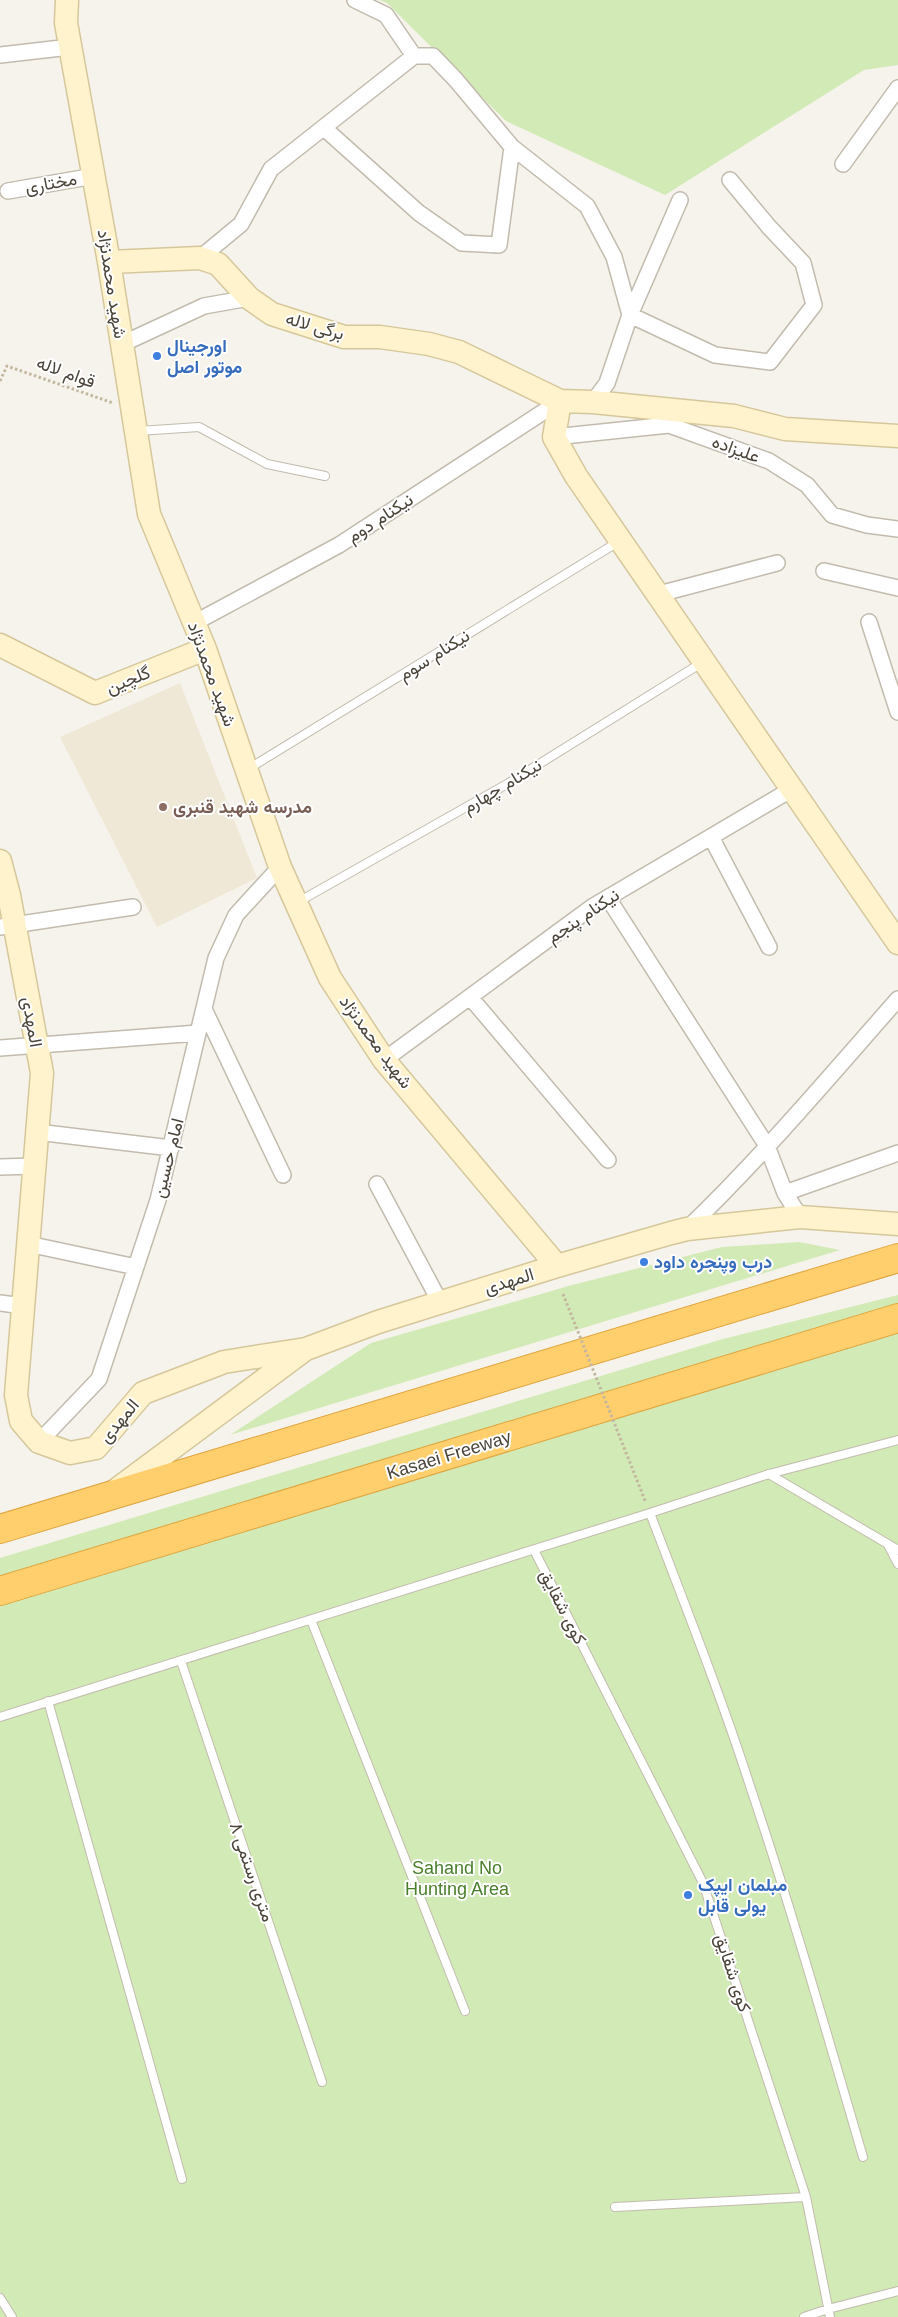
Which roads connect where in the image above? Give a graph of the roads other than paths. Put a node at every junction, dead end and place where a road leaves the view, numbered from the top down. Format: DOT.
graph roads {
  1 [pos="67,0"];
  2 [pos="356,0"];
  3 [pos="70,47"];
  4 [pos="0,55"];
  5 [pos="414,56"];
  6 [pos="898,88"];
  7 [pos="324,128"];
  8 [pos="512,147"];
  9 [pos="843,164"];
  10 [pos="94,176"];
  11 [pos="730,180"];
  12 [pos="8,191"];
  13 [pos="680,200"];
  14 [pos="200,258"];
  15 [pos="109,262"];
  16 [pos="249,298"];
  17 [pos="630,315"];
  18 [pos="122,344"];
  19 [pos="560,401"];
  20 [pos="593,402"];
  21 [pos="134,421"];
  22 [pos="898,436"];
  23 [pos="554,437"];
  24 [pos="325,476"];
  25 [pos="898,529"];
  26 [pos="622,540"];
  27 [pos="777,563"];
  28 [pos="824,571"];
  29 [pos="898,588"];
  30 [pos="659,594"];
  31 [pos="869,622"];
  32 [pos="194,623"];
  33 [pos="0,644"];
  34 [pos="204,649"];
  35 [pos="704,661"];
  36 [pos="897,705"];
  37 [pos="246,770"];
  38 [pos="792,789"];
  39 [pos="711,837"];
  40 [pos="0,861"];
  41 [pos="280,867"];
  42 [pos="608,898"];
  43 [pos="296,903"];
  44 [pos="133,907"];
  45 [pos="7,926"];
  46 [pos="898,943"];
  47 [pos="769,947"];
  48 [pos="470,997"];
  49 [pos="898,999"];
  50 [pos="204,1009"];
  51 [pos="198,1033"];
  52 [pos="37,1046"];
  53 [pos="0,1048"];
  54 [pos="384,1060"];
  55 [pos="37,1132"];
  56 [pos="767,1146"];
  57 [pos="171,1148"];
  58 [pos="898,1153"];
  59 [pos="608,1160"];
  60 [pos="34,1166"];
  61 [pos="0,1167"];
  62 [pos="283,1174"];
  63 [pos="377,1184"];
  64 [pos="785,1192"];
  65 [pos="800,1218"];
  66 [pos="898,1224"];
  67 [pos="687,1229"];
  68 [pos="28,1244"];
  69 [pos="898,1258"];
  70 [pos="557,1266"];
  71 [pos="136,1267"];
  72 [pos="440,1302"];
  73 [pos="0,1303"];
  74 [pos="23,1306"];
  75 [pos="898,1318"];
  76 [pos="306,1349"];
  77 [pos="898,1440"];
  78 [pos="39,1442"];
  79 [pos="769,1474"];
  80 [pos="107,1497"];
  81 [pos="650,1513"];
  82 [pos="0,1529"];
  83 [pos="888,1545"];
  84 [pos="534,1550"];
  85 [pos="898,1550"];
  86 [pos="898,1564"];
  87 [pos="0,1591"];
  88 [pos="311,1620"];
  89 [pos="181,1662"];
  90 [pos="48,1701"];
  91 [pos="0,1718"];
  92 [pos="465,2011"];
  93 [pos="322,2082"];
  94 [pos="863,2157"];
  95 [pos="182,2179"];
  96 [pos="806,2198"];
  97 [pos="615,2207"];
  98 [pos="898,2290"];
  99 [pos="0,2298"];
  100 [pos="828,2308"];
  101 [pos="12,2317"];
  102 [pos="804,2317"];
  103 [pos="830,2317"];
  1 -- 3 [label="street, شهید محمدنژاد"];
  2 -- 5 [label="street"];
  3 -- 4 [label="street"];
  3 -- 10 [label="street, شهید محمدنژاد"];
  5 -- 7 [label="street"];
  5 -- 8 [label="street"];
  6 -- 9 [label="street"];
  7 -- 8 [label="street"];
  7 -- 14 [label="street"];
  8 -- 17 [label="street"];
  10 -- 12 [label="street, مختاری"];
  10 -- 15 [label="street, شهید محمدنژاد"];
  11 -- 17 [label="street"];
  13 -- 17 [label="street"];
  14 -- 15 [label="street, برگی لاله"];
  14 -- 16 [label="street, برگی لاله"];
  15 -- 18 [label="street, شهید محمدنژاد"];
  16 -- 18 [label="street"];
  16 -- 19 [label="street, برگی لاله"];
  17 -- 20 [label="street"];
  18 -- 21 [label="street, شهید محمدنژاد"];
  19 -- 20 [label="street"];
  19 -- 23 [label="street"];
  19 -- 32 [label="street, نیکنام دوم"];
  20 -- 22 [label="street"];
  21 -- 24 [label="lane"];
  21 -- 32 [label="street, شهید محمدنژاد"];
  23 -- 25 [label="street, علیزاده"];
  23 -- 26 [label="street"];
  26 -- 30 [label="street"];
  26 -- 37 [label="lane, نیکنام سوم"];
  27 -- 30 [label="street"];
  28 -- 29 [label="street"];
  30 -- 35 [label="street"];
  31 -- 36 [label="street"];
  32 -- 34 [label="street, شهید محمدنژاد"];
  33 -- 34 [label="street, گلچین"];
  34 -- 37 [label="street, شهید محمدنژاد"];
  35 -- 38 [label="street"];
  35 -- 43 [label="lane, نیکنام چهارم"];
  37 -- 41 [label="street, شهید محمدنژاد"];
  38 -- 39 [label="street, نیکنام پنجم"];
  38 -- 46 [label="street"];
  39 -- 42 [label="street, نیکنام پنجم"];
  39 -- 47 [label="street"];
  40 -- 45 [label="street, المهدی"];
  41 -- 43 [label="street, شهید محمدنژاد"];
  41 -- 50 [label="street, امام حسین"];
  42 -- 48 [label="street, نیکنام پنجم"];
  42 -- 56 [label="street"];
  43 -- 54 [label="street, شهید محمدنژاد"];
  44 -- 45 [label="street"];
  45 -- 52 [label="street, المهدی"];
  48 -- 54 [label="street, نیکنام پنجم"];
  48 -- 59 [label="street"];
  49 -- 56 [label="street"];
  50 -- 51 [label="street, امام حسین"];
  50 -- 62 [label="street"];
  51 -- 52 [label="street"];
  51 -- 57 [label="street, امام حسین"];
  52 -- 53 [label="street"];
  52 -- 55 [label="street, المهدی"];
  54 -- 70 [label="street, شهید محمدنژاد"];
  55 -- 57 [label="street"];
  55 -- 60 [label="street, المهدی"];
  56 -- 64 [label="street"];
  56 -- 67 [label="street"];
  57 -- 71 [label="street, امام حسین"];
  58 -- 64 [label="street"];
  60 -- 61 [label="street"];
  60 -- 68 [label="street, المهدی"];
  63 -- 72 [label="street"];
  64 -- 65 [label="street"];
  65 -- 66 [label="street, المهدی"];
  65 -- 67 [label="street, المهدی"];
  67 -- 70 [label="street, المهدی"];
  68 -- 71 [label="street"];
  68 -- 74 [label="street, المهدی"];
  69 -- 80 [label="highway"];
  70 -- 72 [label="street, المهدی"];
  71 -- 78 [label="street, امام حسین"];
  72 -- 76 [label="street, المهدی"];
  73 -- 74 [label="street"];
  74 -- 78 [label="street, المهدی"];
  75 -- 87 [label="highway, Kasaei Freeway"];
  76 -- 78 [label="street, المهدی"];
  76 -- 80 [label="street"];
  77 -- 79 [label="lane"];
  79 -- 81 [label="lane"];
  79 -- 83 [label="lane"];
  80 -- 82 [label="highway"];
  81 -- 84 [label="lane"];
  81 -- 94 [label="lane"];
  83 -- 85 [label="lane"];
  83 -- 86 [label="lane"];
  84 -- 88 [label="lane"];
  84 -- 96 [label="lane, کوی شقایق"];
  88 -- 89 [label="lane"];
  88 -- 92 [label="lane"];
  89 -- 90 [label="lane"];
  89 -- 93 [label="lane, ۸ متری رستمی"];
  90 -- 91 [label="lane"];
  90 -- 95 [label="lane"];
  96 -- 97 [label="lane"];
  96 -- 100 [label="lane, کوی شقایق"];
  98 -- 100 [label="lane"];
  99 -- 101 [label="lane"];
  100 -- 102 [label="lane"];
  100 -- 103 [label="lane, کوی شقایق"];
}
